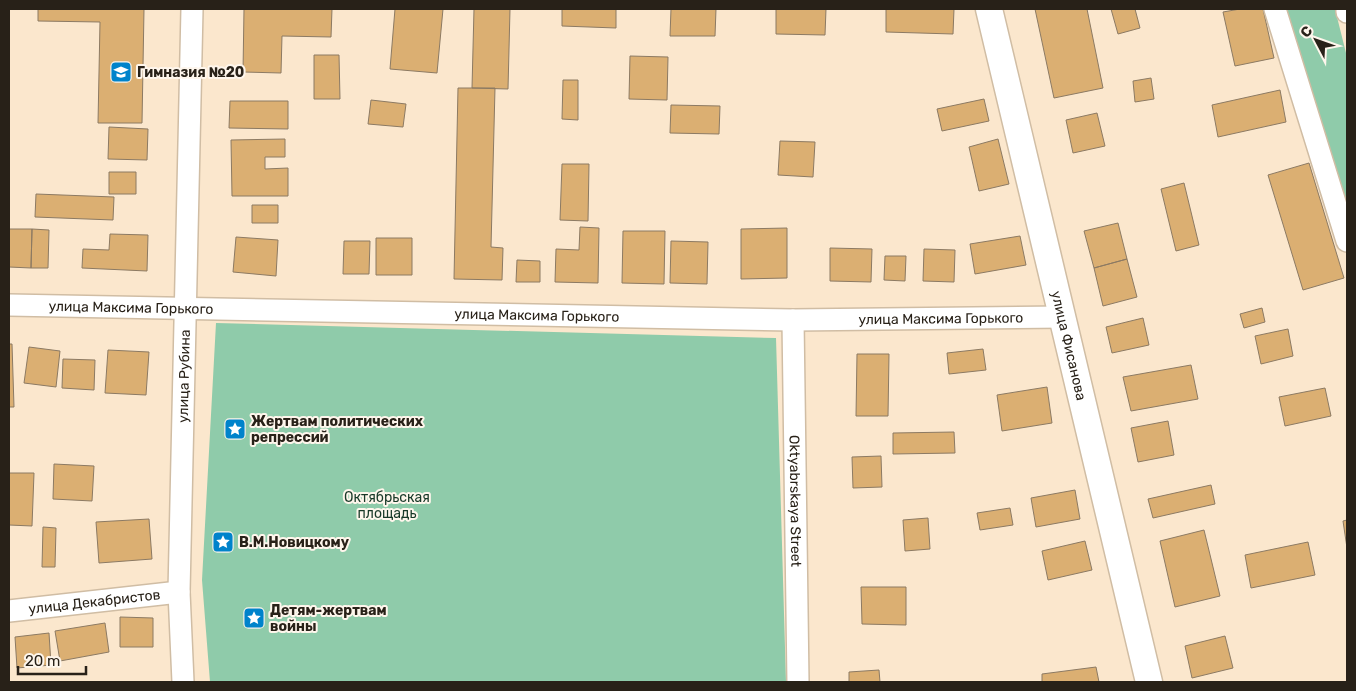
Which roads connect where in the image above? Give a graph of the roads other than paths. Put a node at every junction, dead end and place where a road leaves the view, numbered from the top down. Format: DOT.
graph roads {
  1 [pos="192,9"];
  2 [pos="989,9"];
  3 [pos="1275,9"];
  4 [pos="1347,241"];
  5 [pos="9,305"];
  6 [pos="187,309"];
  7 [pos="1064,317"];
  8 [pos="793,320"];
  9 [pos="179,592"];
  10 [pos="9,610"];
  11 [pos="183,682"];
  12 [pos="798,682"];
  13 [pos="1149,682"];
  1 -- 6 [label="street, улица Рубина"];
  2 -- 7 [label="street, улица Фисанова"];
  3 -- 4 [label="street"];
  5 -- 6 [label="street, улица Максима Горького"];
  6 -- 8 [label="street, улица Максима Горького"];
  6 -- 9 [label="street, улица Рубина"];
  7 -- 8 [label="street, улица Максима Горького"];
  7 -- 13 [label="street, улица Фисанова"];
  8 -- 12 [label="street, Oktyabrskaya Street"];
  9 -- 10 [label="street, улица Декабристов"];
  9 -- 11 [label="street, улица Рубина"];
}
